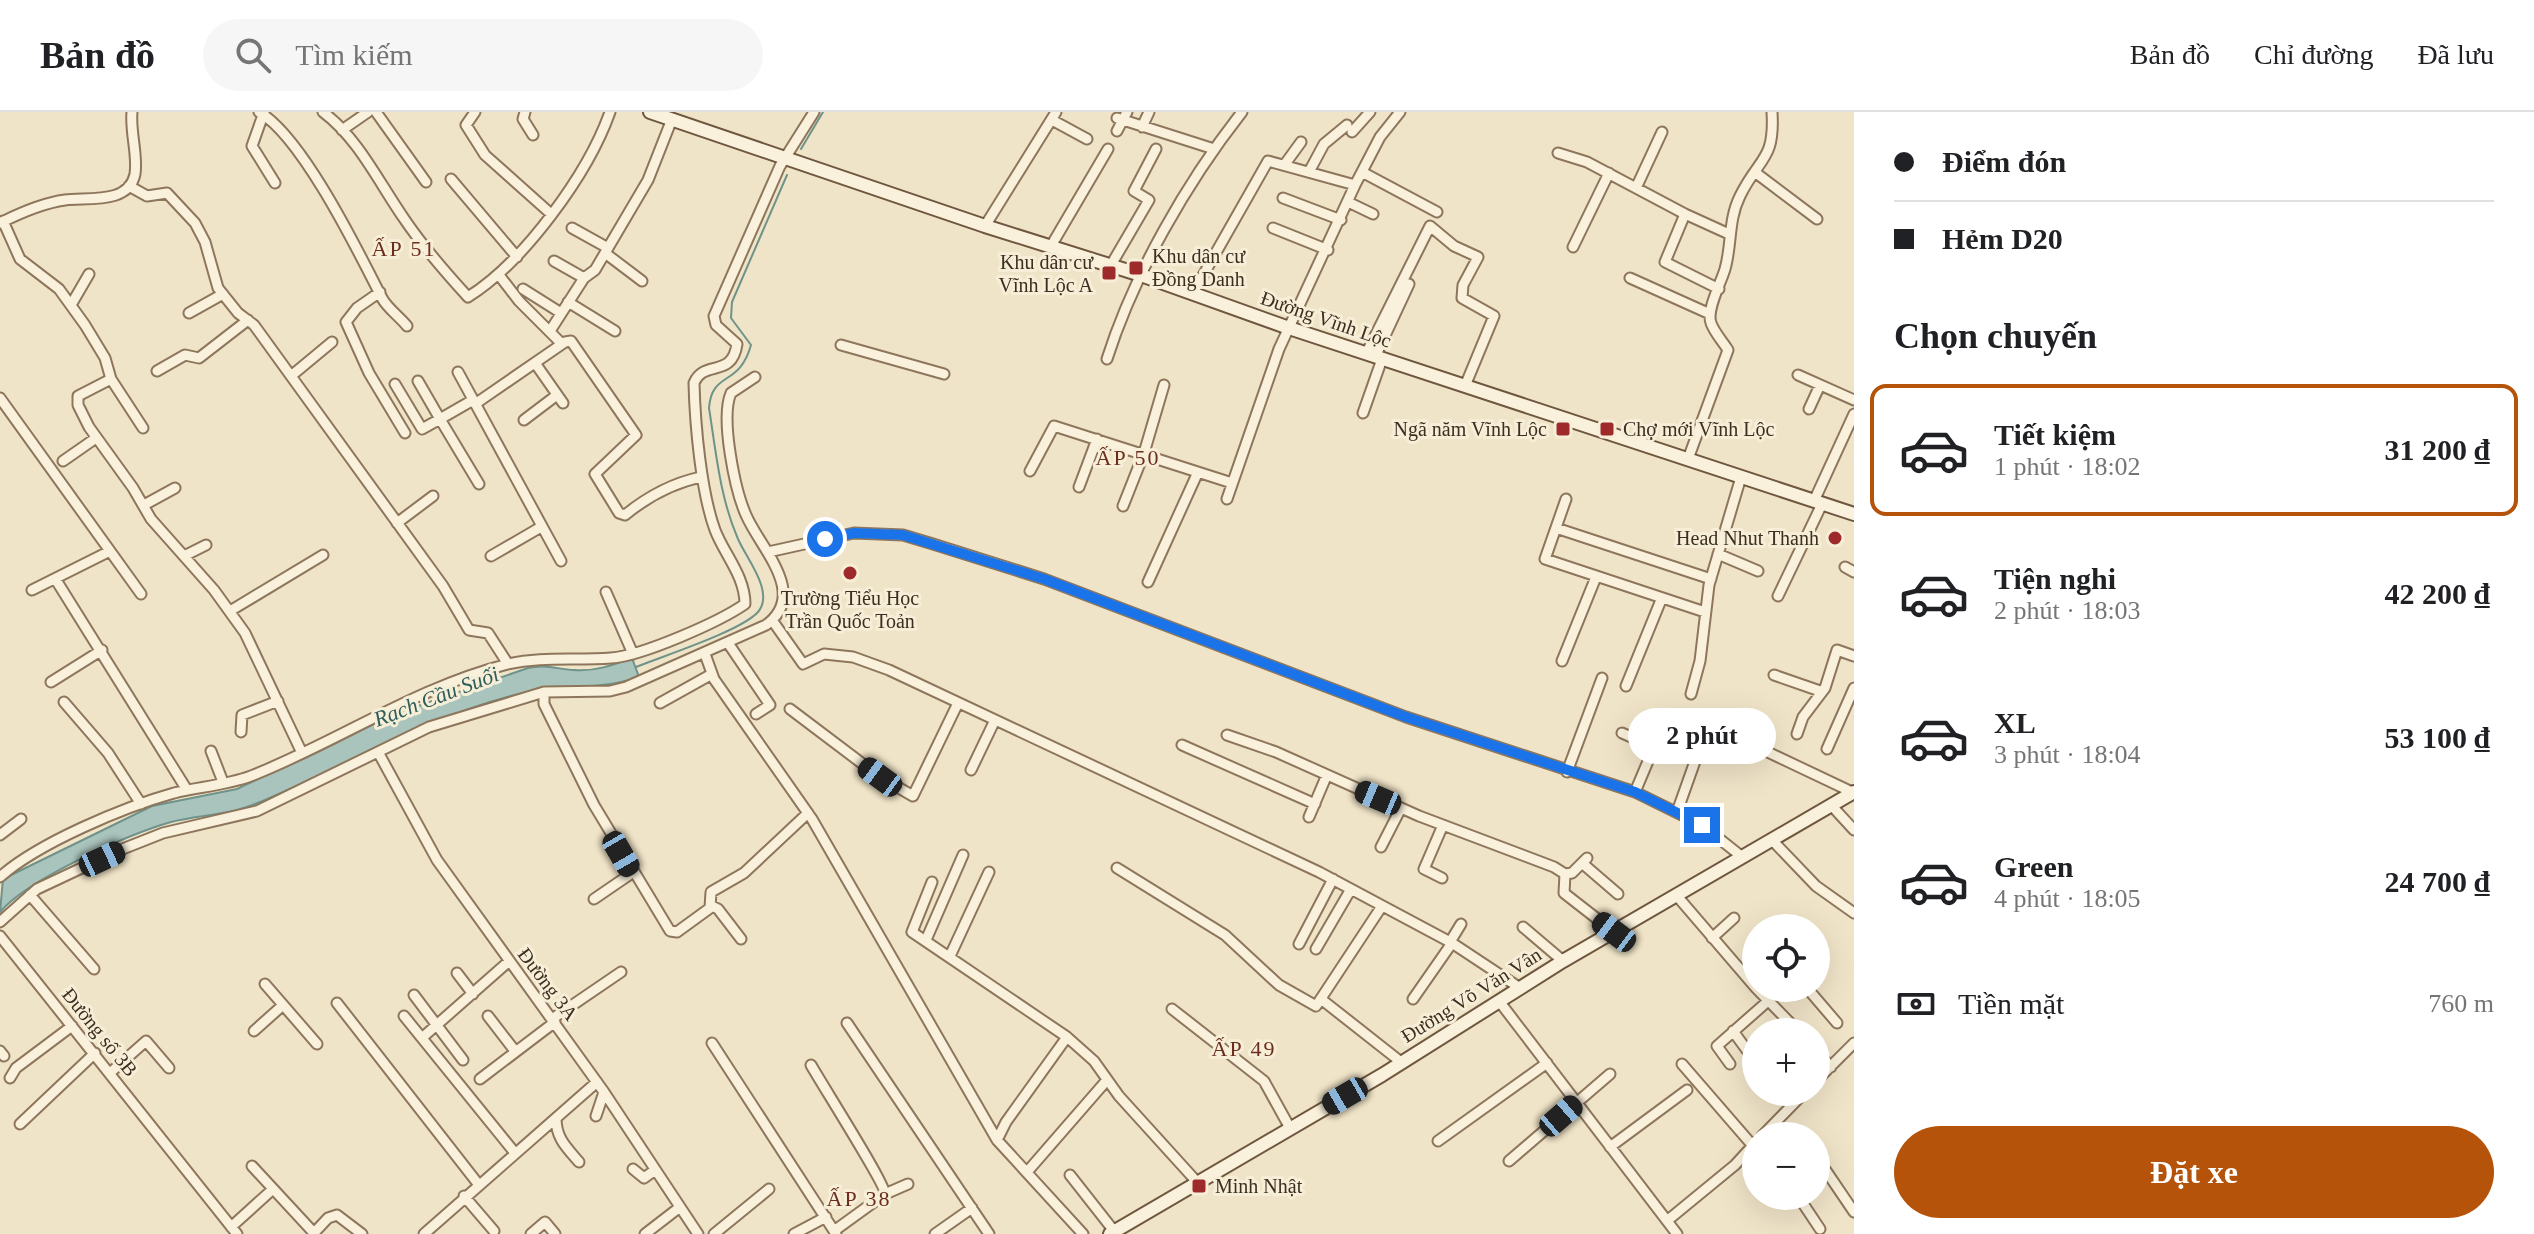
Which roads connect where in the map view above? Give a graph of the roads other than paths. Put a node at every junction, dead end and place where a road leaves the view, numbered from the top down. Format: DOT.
graph roads {
  1 [pos="132,112"];
  2 [pos="323,112"];
  3 [pos="368,112"];
  4 [pos="376,112"];
  5 [pos="475,112"];
  6 [pos="525,112"];
  7 [pos="610,112"];
  8 [pos="651,112"];
  9 [pos="814,112"];
  10 [pos="1149,112"];
  11 [pos="1370,112"];
  12 [pos="1400,112"];
  13 [pos="1772,112"];
  14 [pos="262,113"];
  15 [pos="1239,113"];
  16 [pos="1054,116"];
  17 [pos="1122,116"];
  18 [pos="672,119"];
  19 [pos="1142,127"];
  20 [pos="342,130"];
  21 [pos="1117,131"];
  22 [pos="1662,132"];
  23 [pos="533,135"];
  24 [pos="1087,139"];
  25 [pos="1301,142"];
  26 [pos="1108,149"];
  27 [pos="1156,149"];
  28 [pos="1558,153"];
  29 [pos="1211,154"];
  30 [pos="785,159"];
  31 [pos="1285,164"];
  32 [pos="1310,170"];
  33 [pos="1362,172"];
  34 [pos="1609,173"];
  35 [pos="1756,173"];
  36 [pos="451,179"];
  37 [pos="426,182"];
  38 [pos="275,183"];
  39 [pos="1355,185"];
  40 [pos="129,186"];
  41 [pos="1636,188"];
  42 [pos="1283,198"];
  43 [pos="1348,202"];
  44 [pos="1437,212"];
  45 [pos="550,213"];
  46 [pos="1373,214"];
  47 [pos="1685,214"];
  48 [pos="1817,219"];
  49 [pos="1341,220"];
  50 [pos="2,222"];
  51 [pos="985,226"];
  52 [pos="572,228"];
  53 [pos="1273,228"];
  54 [pos="1729,234"];
  55 [pos="1051,246"];
  56 [pos="1573,247"];
  57 [pos="607,250"];
  58 [pos="1328,250"];
  59 [pos="517,257"];
  60 [pos="554,261"];
  61 [pos="1111,265"];
  62 [pos="89,274"];
  63 [pos="499,275"];
  64 [pos="1141,275"];
  65 [pos="584,278"];
  66 [pos="1630,278"];
  67 [pos="642,281"];
  68 [pos="1409,284"];
  69 [pos="523,289"];
  70 [pos="1719,289"];
  71 [pos="380,292"];
  72 [pos="1193,293"];
  73 [pos="223,294"];
  74 [pos="568,302"];
  75 [pos="71,305"];
  76 [pos="189,313"];
  77 [pos="561,313"];
  78 [pos="1710,314"];
  79 [pos="248,320"];
  80 [pos="407,326"];
  81 [pos="1289,328"];
  82 [pos="550,331"];
  83 [pos="615,331"];
  84 [pos="332,342"];
  85 [pos="562,344"];
  86 [pos="841,345"];
  87 [pos="1374,357"];
  88 [pos="1107,359"];
  89 [pos="535,363"];
  90 [pos="157,371"];
  91 [pos="458,372"];
  92 [pos="944,374"];
  93 [pos="1798,375"];
  94 [pos="291,376"];
  95 [pos="755,377"];
  96 [pos="111,379"];
  97 [pos="418,381"];
  98 [pos="395,384"];
  99 [pos="1164,385"];
  100 [pos="1820,385"];
  101 [pos="1465,386"];
  102 [pos="1854,400"];
  103 [pos="474,402"];
  104 [pos="1,404"];
  105 [pos="1809,409"];
  106 [pos="1363,413"];
  107 [pos="1854,414"];
  108 [pos="440,419"];
  109 [pos="524,420"];
  110 [pos="143,428"];
  111 [pos="405,433"];
  112 [pos="96,438"];
  113 [pos="1097,439"];
  114 [pos="1144,453"];
  115 [pos="1688,459"];
  116 [pos="63,461"];
  117 [pos="1030,471"];
  118 [pos="1198,472"];
  119 [pos="701,477"];
  120 [pos="1741,477"];
  121 [pos="1232,483"];
  122 [pos="479,484"];
  123 [pos="1079,487"];
  124 [pos="175,488"];
  125 [pos="433,496"];
  126 [pos="1227,499"];
  127 [pos="1566,499"];
  128 [pos="1818,502"];
  129 [pos="144,505"];
  130 [pos="1123,506"];
  131 [pos="1854,514"];
  132 [pos="397,523"];
  133 [pos="541,527"];
  134 [pos="1556,528"];
  135 [pos="206,545"];
  136 [pos="108,552"];
  137 [pos="768,552"];
  138 [pos="1718,554"];
  139 [pos="323,555"];
  140 [pos="184,556"];
  141 [pos="491,556"];
  142 [pos="561,561"];
  143 [pos="1758,571"];
  144 [pos="1596,577"];
  145 [pos="1711,579"];
  146 [pos="56,580"];
  147 [pos="1148,582"];
  148 [pos="32,590"];
  149 [pos="606,592"];
  150 [pos="141,594"];
  151 [pos="1778,596"];
  152 [pos="1661,600"];
  153 [pos="230,611"];
  154 [pos="1705,612"];
  155 [pos="772,620"];
  156 [pos="728,643"];
  157 [pos="102,650"];
  158 [pos="633,654"];
  159 [pos="705,654"];
  160 [pos="1854,656"];
  161 [pos="1562,661"];
  162 [pos="508,664"];
  163 [pos="712,674"];
  164 [pos="1774,675"];
  165 [pos="1602,678"];
  166 [pos="51,682"];
  167 [pos="1626,686"];
  168 [pos="1854,688"];
  169 [pos="1820,691"];
  170 [pos="544,692"];
  171 [pos="1691,694"];
  172 [pos="278,701"];
  173 [pos="64,702"];
  174 [pos="660,703"];
  175 [pos="958,703"];
  176 [pos="790,709"];
  177 [pos="756,714"];
  178 [pos="995,720"];
  179 [pos="1703,726"];
  180 [pos="241,732"];
  181 [pos="1622,733"];
  182 [pos="1797,734"];
  183 [pos="1227,735"];
  184 [pos="1182,745"];
  185 [pos="1755,746"];
  186 [pos="1827,749"];
  187 [pos="211,751"];
  188 [pos="378,752"];
  189 [pos="302,753"];
  190 [pos="971,770"];
  191 [pos="1567,772"];
  192 [pos="1326,777"];
  193 [pos="223,782"];
  194 [pos="187,790"];
  195 [pos="1635,792"];
  196 [pos="1854,792"];
  197 [pos="141,804"];
  198 [pos="1315,804"];
  199 [pos="1831,805"];
  200 [pos="1401,808"];
  201 [pos="1677,812"];
  202 [pos="808,813"];
  203 [pos="1309,817"];
  204 [pos="21,819"];
  205 [pos="1443,825"];
  206 [pos="1854,830"];
  207 [pos="0,835"];
  208 [pos="1771,839"];
  209 [pos="1381,847"];
  210 [pos="963,855"];
  211 [pos="1741,856"];
  212 [pos="1117,868"];
  213 [pos="989,872"];
  214 [pos="632,873"];
  215 [pos="1565,874"];
  216 [pos="0,877"];
  217 [pos="1442,878"];
  218 [pos="1333,879"];
  219 [pos="932,882"];
  220 [pos="1351,889"];
  221 [pos="1618,894"];
  222 [pos="30,895"];
  223 [pos="1677,896"];
  224 [pos="594,899"];
  225 [pos="712,906"];
  226 [pos="1382,906"];
  227 [pos="1854,913"];
  228 [pos="1734,918"];
  229 [pos="0,922"];
  230 [pos="1461,924"];
  231 [pos="1523,927"];
  232 [pos="1614,932"];
  233 [pos="0,936"];
  234 [pos="1712,938"];
  235 [pos="741,939"];
  236 [pos="926,940"];
  237 [pos="1451,942"];
  238 [pos="1299,944"];
  239 [pos="1316,949"];
  240 [pos="950,956"];
  241 [pos="1563,961"];
  242 [pos="508,962"];
  243 [pos="94,969"];
  244 [pos="1742,971"];
  245 [pos="621,972"];
  246 [pos="457,973"];
  247 [pos="265,984"];
  248 [pos="1520,988"];
  249 [pos="473,994"];
  250 [pos="414,995"];
  251 [pos="1321,999"];
  252 [pos="1413,999"];
  253 [pos="1499,1001"];
  254 [pos="1767,1002"];
  255 [pos="1769,1002"];
  256 [pos="1819,1002"];
  257 [pos="337,1003"];
  258 [pos="283,1005"];
  259 [pos="1172,1009"];
  260 [pos="404,1016"];
  261 [pos="488,1016"];
  262 [pos="1785,1018"];
  263 [pos="554,1021"];
  264 [pos="847,1023"];
  265 [pos="1837,1023"];
  266 [pos="437,1024"];
  267 [pos="72,1026"];
  268 [pos="254,1031"];
  269 [pos="1733,1031"];
  270 [pos="423,1037"];
  271 [pos="1067,1037"];
  272 [pos="712,1043"];
  273 [pos="1742,1043"];
  274 [pos="1854,1043"];
  275 [pos="317,1044"];
  276 [pos="515,1051"];
  277 [pos="95,1053"];
  278 [pos="463,1060"];
  279 [pos="1401,1062"];
  280 [pos="1547,1063"];
  281 [pos="1682,1064"];
  282 [pos="1730,1064"];
  283 [pos="811,1065"];
  284 [pos="1831,1067"];
  285 [pos="169,1068"];
  286 [pos="111,1072"];
  287 [pos="1610,1074"];
  288 [pos="10,1078"];
  289 [pos="480,1079"];
  290 [pos="1107,1080"];
  291 [pos="597,1082"];
  292 [pos="1687,1090"];
  293 [pos="604,1092"];
  294 [pos="1575,1104"];
  295 [pos="1791,1106"];
  296 [pos="596,1116"];
  297 [pos="556,1118"];
  298 [pos="1776,1122"];
  299 [pos="20,1124"];
  300 [pos="1290,1128"];
  301 [pos="1742,1130"];
  302 [pos="997,1140"];
  303 [pos="1438,1141"];
  304 [pos="565,1147"];
  305 [pos="1610,1147"];
  306 [pos="515,1153"];
  307 [pos="554,1155"];
  308 [pos="1742,1155"];
  309 [pos="1509,1161"];
  310 [pos="579,1162"];
  311 [pos="252,1166"];
  312 [pos="633,1169"];
  313 [pos="655,1170"];
  314 [pos="1027,1172"];
  315 [pos="1070,1175"];
  316 [pos="1830,1177"];
  317 [pos="1197,1182"];
  318 [pos="908,1184"];
  319 [pos="479,1185"];
  320 [pos="273,1189"];
  321 [pos="769,1189"];
  322 [pos="885,1194"];
  323 [pos="464,1196"];
  324 [pos="680,1207"];
  325 [pos="972,1208"];
  326 [pos="1807,1210"];
  327 [pos="1854,1212"];
  328 [pos="826,1217"];
  329 [pos="1668,1220"];
  330 [pos="1820,1229"];
  331 [pos="234,1230"];
  332 [pos="494,1231"];
  333 [pos="835,1232"];
  334 [pos="1112,1233"];
  335 [pos="313,1234"];
  336 [pos="362,1234"];
  337 [pos="424,1234"];
  338 [pos="531,1234"];
  339 [pos="555,1234"];
  340 [pos="645,1234"];
  341 [pos="698,1234"];
  342 [pos="714,1234"];
  343 [pos="794,1234"];
  344 [pos="935,1234"];
  345 [pos="989,1234"];
  346 [pos="1083,1234"];
  347 [pos="1677,1234"];
  1 -- 40 [label="street"];
  2 -- 20 [label="street"];
  3 -- 20 [label="street"];
  4 -- 37 [label="street"];
  5 -- 45 [label="street"];
  6 -- 23 [label="street"];
  7 -- 45 [label="street"];
  8 -- 18 [label="main road, Đường Vĩnh Lộc"];
  9 -- 30 [label="street"];
  10 -- 19 [label="street"];
  11 -- 32 [label="street"];
  12 -- 33 [label="street"];
  13 -- 35 [label="street"];
  14 -- 38 [label="street"];
  14 -- 71 [label="street"];
  15 -- 29 [label="street"];
  16 -- 24 [label="street"];
  16 -- 51 [label="street"];
  17 -- 19 [label="street"];
  17 -- 21 [label="street"];
  18 -- 30 [label="main road, Đường Vĩnh Lộc"];
  18 -- 57 [label="street"];
  19 -- 29 [label="street"];
  20 -- 63 [label="street"];
  22 -- 41 [label="street"];
  25 -- 31 [label="street"];
  26 -- 55 [label="street"];
  27 -- 61 [label="street"];
  28 -- 34 [label="street"];
  29 -- 64 [label="street"];
  30 -- 51 [label="main road, Đường Vĩnh Lộc"];
  30 -- 119 [label="street"];
  31 -- 32 [label="street"];
  31 -- 72 [label="street"];
  32 -- 39 [label="street"];
  33 -- 39 [label="street"];
  33 -- 44 [label="street"];
  34 -- 41 [label="street"];
  34 -- 56 [label="street"];
  35 -- 48 [label="street"];
  35 -- 54 [label="street"];
  36 -- 59 [label="street"];
  39 -- 43 [label="street"];
  40 -- 50 [label="street"];
  40 -- 73 [label="street"];
  41 -- 47 [label="street"];
  42 -- 49 [label="street"];
  43 -- 46 [label="street"];
  43 -- 49 [label="street"];
  45 -- 59 [label="street"];
  47 -- 54 [label="street"];
  47 -- 70 [label="street"];
  49 -- 58 [label="street"];
  50 -- 75 [label="street"];
  51 -- 55 [label="main road, Đường Vĩnh Lộc"];
  52 -- 57 [label="street"];
  53 -- 58 [label="street"];
  54 -- 70 [label="street"];
  55 -- 61 [label="main road, Đường Vĩnh Lộc"];
  57 -- 65 [label="street"];
  57 -- 67 [label="street"];
  58 -- 81 [label="street"];
  59 -- 63 [label="street"];
  60 -- 65 [label="street"];
  61 -- 64 [label="main road, Đường Vĩnh Lộc"];
  62 -- 75 [label="street"];
  63 -- 82 [label="street"];
  64 -- 72 [label="main road, Đường Vĩnh Lộc"];
  64 -- 88 [label="street"];
  65 -- 74 [label="street"];
  66 -- 78 [label="street"];
  68 -- 87 [label="street"];
  69 -- 77 [label="street"];
  70 -- 78 [label="street"];
  71 -- 80 [label="street"];
  71 -- 111 [label="street"];
  72 -- 81 [label="main road, Đường Vĩnh Lộc"];
  73 -- 76 [label="street"];
  73 -- 79 [label="street"];
  74 -- 77 [label="street"];
  74 -- 83 [label="street"];
  75 -- 96 [label="street"];
  77 -- 82 [label="street"];
  78 -- 115 [label="street"];
  79 -- 90 [label="street"];
  79 -- 94 [label="street"];
  81 -- 87 [label="main road, Đường Vĩnh Lộc"];
  81 -- 121 [label="street"];
  82 -- 85 [label="street"];
  84 -- 94 [label="street"];
  85 -- 89 [label="street"];
  85 -- 119 [label="street"];
  86 -- 92 [label="street"];
  87 -- 101 [label="main road, Đường Vĩnh Lộc"];
  87 -- 101 [label="street"];
  87 -- 106 [label="street"];
  89 -- 103 [label="street"];
  89 -- 109 [label="street"];
  91 -- 103 [label="street"];
  93 -- 100 [label="street"];
  94 -- 132 [label="street"];
  95 -- 137 [label="street"];
  96 -- 110 [label="street"];
  96 -- 112 [label="street"];
  97 -- 108 [label="street"];
  98 -- 108 [label="street"];
  99 -- 114 [label="street"];
  100 -- 102 [label="street"];
  100 -- 105 [label="street"];
  101 -- 115 [label="main road, Đường Vĩnh Lộc"];
  103 -- 108 [label="street"];
  103 -- 133 [label="street"];
  104 -- 136 [label="street"];
  107 -- 128 [label="street"];
  108 -- 122 [label="street"];
  112 -- 116 [label="street"];
  112 -- 129 [label="street"];
  113 -- 114 [label="street"];
  113 -- 117 [label="street"];
  113 -- 123 [label="street"];
  114 -- 118 [label="street"];
  114 -- 130 [label="street"];
  115 -- 120 [label="main road, Đường Vĩnh Lộc"];
  118 -- 121 [label="street"];
  118 -- 147 [label="street"];
  119 -- 158 [label="street"];
  120 -- 128 [label="main road, Đường Vĩnh Lộc"];
  120 -- 138 [label="street"];
  121 -- 126 [label="street"];
  124 -- 129 [label="street"];
  125 -- 132 [label="street"];
  127 -- 134 [label="street"];
  128 -- 131 [label="main road, Đường Vĩnh Lộc"];
  128 -- 151 [label="street"];
  129 -- 140 [label="street"];
  132 -- 162 [label="street"];
  133 -- 141 [label="street"];
  133 -- 142 [label="street"];
  134 -- 144 [label="street"];
  134 -- 145 [label="street"];
  135 -- 140 [label="street"];
  136 -- 146 [label="street"];
  136 -- 150 [label="street"];
  137 -- 155 [label="street"];
  137 -- 191 [label="street"];
  138 -- 143 [label="street"];
  138 -- 145 [label="street"];
  139 -- 153 [label="street"];
  140 -- 153 [label="street"];
  144 -- 152 [label="street"];
  144 -- 161 [label="street"];
  145 -- 154 [label="street"];
  146 -- 148 [label="street"];
  146 -- 157 [label="street"];
  149 -- 158 [label="street"];
  152 -- 154 [label="street"];
  152 -- 167 [label="street"];
  153 -- 172 [label="street"];
  154 -- 171 [label="street"];
  155 -- 156 [label="street"];
  155 -- 175 [label="street"];
  156 -- 159 [label="street"];
  156 -- 177 [label="street"];
  157 -- 166 [label="street"];
  157 -- 194 [label="street"];
  158 -- 162 [label="street"];
  159 -- 163 [label="street"];
  159 -- 170 [label="street"];
  160 -- 169 [label="street"];
  162 -- 189 [label="street"];
  163 -- 174 [label="street"];
  163 -- 202 [label="street"];
  164 -- 169 [label="street"];
  165 -- 191 [label="street"];
  168 -- 186 [label="street"];
  169 -- 182 [label="street"];
  170 -- 188 [label="street"];
  170 -- 214 [label="street"];
  172 -- 180 [label="street"];
  172 -- 189 [label="street"];
  173 -- 197 [label="street"];
  175 -- 176 [label="street"];
  175 -- 178 [label="street"];
  178 -- 190 [label="street"];
  178 -- 218 [label="street"];
  179 -- 201 [label="street"];
  181 -- 195 [label="street"];
  183 -- 192 [label="street"];
  184 -- 198 [label="street"];
  185 -- 196 [label="street"];
  187 -- 193 [label="street"];
  188 -- 222 [label="street"];
  188 -- 242 [label="street, Đường 3A"];
  189 -- 193 [label="street"];
  191 -- 195 [label="street"];
  192 -- 198 [label="street"];
  192 -- 200 [label="street"];
  193 -- 194 [label="street"];
  194 -- 197 [label="street"];
  195 -- 201 [label="street"];
  196 -- 199 [label="main road, Đường Võ Văn Vân"];
  197 -- 216 [label="street"];
  198 -- 203 [label="street"];
  199 -- 206 [label="street"];
  199 -- 208 [label="main road, Đường Võ Văn Vân"];
  200 -- 205 [label="street"];
  200 -- 209 [label="street"];
  201 -- 211 [label="street"];
  202 -- 225 [label="street"];
  202 -- 302 [label="street"];
  204 -- 207 [label="street"];
  205 -- 215 [label="street"];
  205 -- 217 [label="street"];
  208 -- 211 [label="main road, Đường Võ Văn Vân"];
  208 -- 227 [label="street"];
  210 -- 236 [label="street"];
  211 -- 223 [label="main road, Đường Võ Văn Vân"];
  212 -- 251 [label="street"];
  213 -- 240 [label="street"];
  214 -- 224 [label="street"];
  214 -- 225 [label="street"];
  215 -- 221 [label="street"];
  215 -- 232 [label="street"];
  218 -- 220 [label="street"];
  218 -- 238 [label="street"];
  219 -- 236 [label="street"];
  220 -- 226 [label="street"];
  220 -- 239 [label="street"];
  222 -- 229 [label="street"];
  222 -- 243 [label="street"];
  223 -- 232 [label="main road, Đường Võ Văn Vân"];
  223 -- 234 [label="street"];
  225 -- 235 [label="street"];
  226 -- 237 [label="street"];
  226 -- 251 [label="street"];
  228 -- 234 [label="street"];
  230 -- 237 [label="street"];
  231 -- 241 [label="street"];
  232 -- 241 [label="main road, Đường Võ Văn Vân"];
  233 -- 267 [label="street, Đường số 3B"];
  234 -- 244 [label="street"];
  236 -- 240 [label="street"];
  237 -- 248 [label="street"];
  237 -- 252 [label="street"];
  240 -- 271 [label="street"];
  241 -- 248 [label="main road, Đường Võ Văn Vân"];
  242 -- 249 [label="street"];
  242 -- 263 [label="street, Đường 3A"];
  245 -- 263 [label="street"];
  246 -- 249 [label="street"];
  247 -- 258 [label="street"];
  248 -- 253 [label="main road, Đường Võ Văn Vân"];
  249 -- 266 [label="street"];
  250 -- 266 [label="street"];
  251 -- 279 [label="street"];
  253 -- 279 [label="main road, Đường Võ Văn Vân"];
  253 -- 280 [label="street"];
  254 -- 269 [label="street"];
  255 -- 262 [label="street"];
  256 -- 265 [label="street"];
  257 -- 319 [label="street"];
  258 -- 268 [label="street"];
  258 -- 275 [label="street"];
  259 -- 300 [label="street"];
  260 -- 270 [label="street"];
  261 -- 276 [label="street"];
  263 -- 276 [label="street"];
  263 -- 291 [label="street, Đường 3A"];
  264 -- 325 [label="street"];
  266 -- 270 [label="street"];
  266 -- 278 [label="street"];
  267 -- 277 [label="street, Đường số 3B"];
  267 -- 288 [label="street"];
  269 -- 273 [label="street"];
  269 -- 282 [label="street"];
  270 -- 306 [label="street"];
  271 -- 290 [label="street"];
  271 -- 302 [label="street"];
  272 -- 328 [label="street"];
  274 -- 284 [label="street"];
  276 -- 289 [label="street"];
  277 -- 286 [label="street, Đường số 3B"];
  277 -- 299 [label="street"];
  279 -- 300 [label="main road, Đường Võ Văn Vân"];
  280 -- 294 [label="street"];
  280 -- 303 [label="street"];
  281 -- 301 [label="street"];
  283 -- 322 [label="street"];
  285 -- 286 [label="street"];
  286 -- 331 [label="street, Đường số 3B"];
  287 -- 294 [label="street"];
  290 -- 314 [label="street"];
  290 -- 317 [label="street"];
  291 -- 293 [label="street, Đường 3A"];
  291 -- 297 [label="street"];
  292 -- 305 [label="street"];
  293 -- 296 [label="street"];
  293 -- 313 [label="street, Đường 3A"];
  294 -- 305 [label="street"];
  294 -- 309 [label="street"];
  295 -- 298 [label="street"];
  297 -- 304 [label="street"];
  297 -- 306 [label="street"];
  300 -- 317 [label="main road, Đường Võ Văn Vân"];
  302 -- 314 [label="street"];
  304 -- 307 [label="street"];
  304 -- 310 [label="street"];
  305 -- 329 [label="street"];
  306 -- 319 [label="street"];
  308 -- 329 [label="street"];
  311 -- 320 [label="street"];
  312 -- 313 [label="street"];
  313 -- 324 [label="street, Đường 3A"];
  314 -- 346 [label="street"];
  315 -- 334 [label="street"];
  316 -- 327 [label="street"];
  317 -- 334 [label="main road, Đường Võ Văn Vân"];
  318 -- 322 [label="street"];
  319 -- 323 [label="street"];
  320 -- 331 [label="street"];
  320 -- 335 [label="street"];
  321 -- 342 [label="street"];
  322 -- 333 [label="street"];
  323 -- 332 [label="street"];
  323 -- 337 [label="street"];
  324 -- 340 [label="street"];
  324 -- 341 [label="street, Đường 3A"];
  325 -- 344 [label="street"];
  325 -- 345 [label="street"];
  326 -- 330 [label="street"];
  328 -- 333 [label="street"];
  328 -- 343 [label="street"];
  329 -- 347 [label="street"];
  335 -- 336 [label="street"];
  338 -- 339 [label="street"];
}
